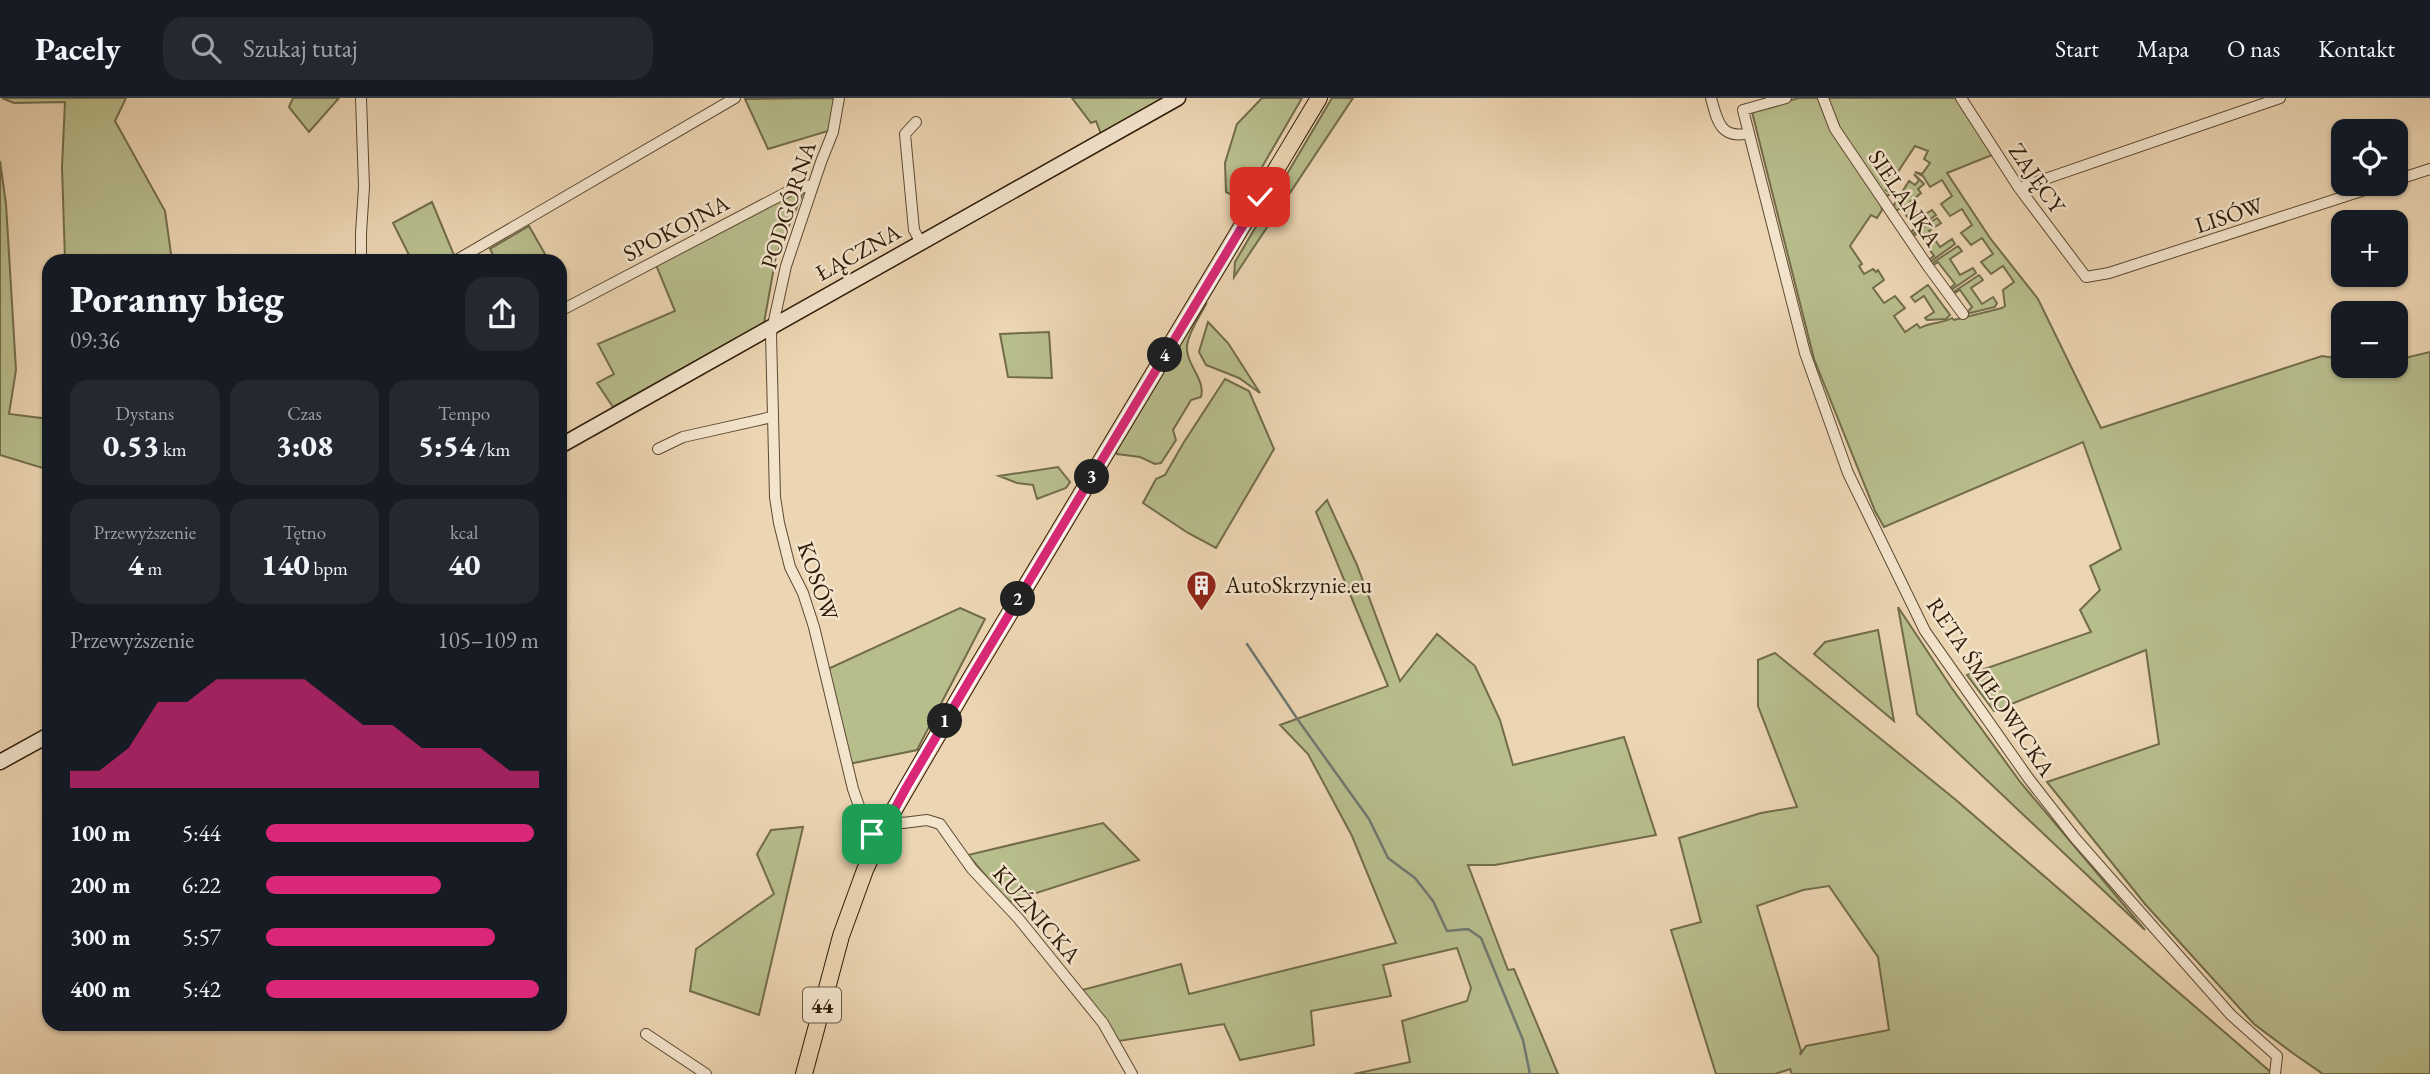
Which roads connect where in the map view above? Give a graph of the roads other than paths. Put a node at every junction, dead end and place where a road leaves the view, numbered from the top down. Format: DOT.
graph roads {
  1 [pos="361,98"];
  2 [pos="736,98"];
  3 [pos="839,98"];
  4 [pos="1178,98"];
  5 [pos="1319,98"];
  6 [pos="1711,98"];
  7 [pos="1786,98"];
  8 [pos="1824,98"];
  9 [pos="1961,98"];
  10 [pos="2280,98"];
  11 [pos="916,122"];
  12 [pos="1749,133"];
  13 [pos="2430,169"];
  14 [pos="2408,176"];
  15 [pos="813,185"];
  16 [pos="2019,188"];
  17 [pos="2347,196"];
  18 [pos="921,243"];
  19 [pos="361,254"];
  20 [pos="467,254"];
  21 [pos="2086,277"];
  22 [pos="567,307"];
  23 [pos="1963,314"];
  24 [pos="773,325"];
  25 [pos="772,417"];
  26 [pos="567,442"];
  27 [pos="658,449"];
  28 [pos="42,739"];
  29 [pos="0,762"];
  30 [pos="888,820"];
  31 [pos="879,838"];
  32 [pos="646,1034"];
  33 [pos="706,1074"];
  34 [pos="804,1074"];
  35 [pos="1132,1074"];
  36 [pos="2276,1074"];
  1 -- 19 [label="street"];
  2 -- 20 [label="street"];
  3 -- 15 [label="street, PODGÓRNA"];
  4 -- 18 [label="street, ŁĄCZNA"];
  5 -- 30 [label="main road, 44"];
  6 -- 12 [label="street"];
  7 -- 12 [label="street, RETA ŚMIŁOWICKA"];
  8 -- 23 [label="street, SIELANKA"];
  9 -- 16 [label="street, ZAJĘCY"];
  10 -- 16 [label="street"];
  11 -- 18 [label="street"];
  12 -- 36 [label="street, RETA ŚMIŁOWICKA"];
  13 -- 14 [label="street"];
  15 -- 22 [label="street, SPOKOJNA"];
  15 -- 24 [label="street, PODGÓRNA"];
  16 -- 21 [label="street, ZAJĘCY"];
  17 -- 21 [label="street, LISÓW"];
  18 -- 24 [label="street, ŁĄCZNA"];
  24 -- 25 [label="street, KOSÓW"];
  24 -- 26 [label="street, ŁĄCZNA"];
  25 -- 27 [label="street"];
  25 -- 31 [label="street, KOSÓW"];
  28 -- 29 [label="street"];
  30 -- 31 [label="main road, 44"];
  30 -- 35 [label="street, KUŹNICKA"];
  31 -- 34 [label="main road, 44"];
  32 -- 33 [label="street"];
}
